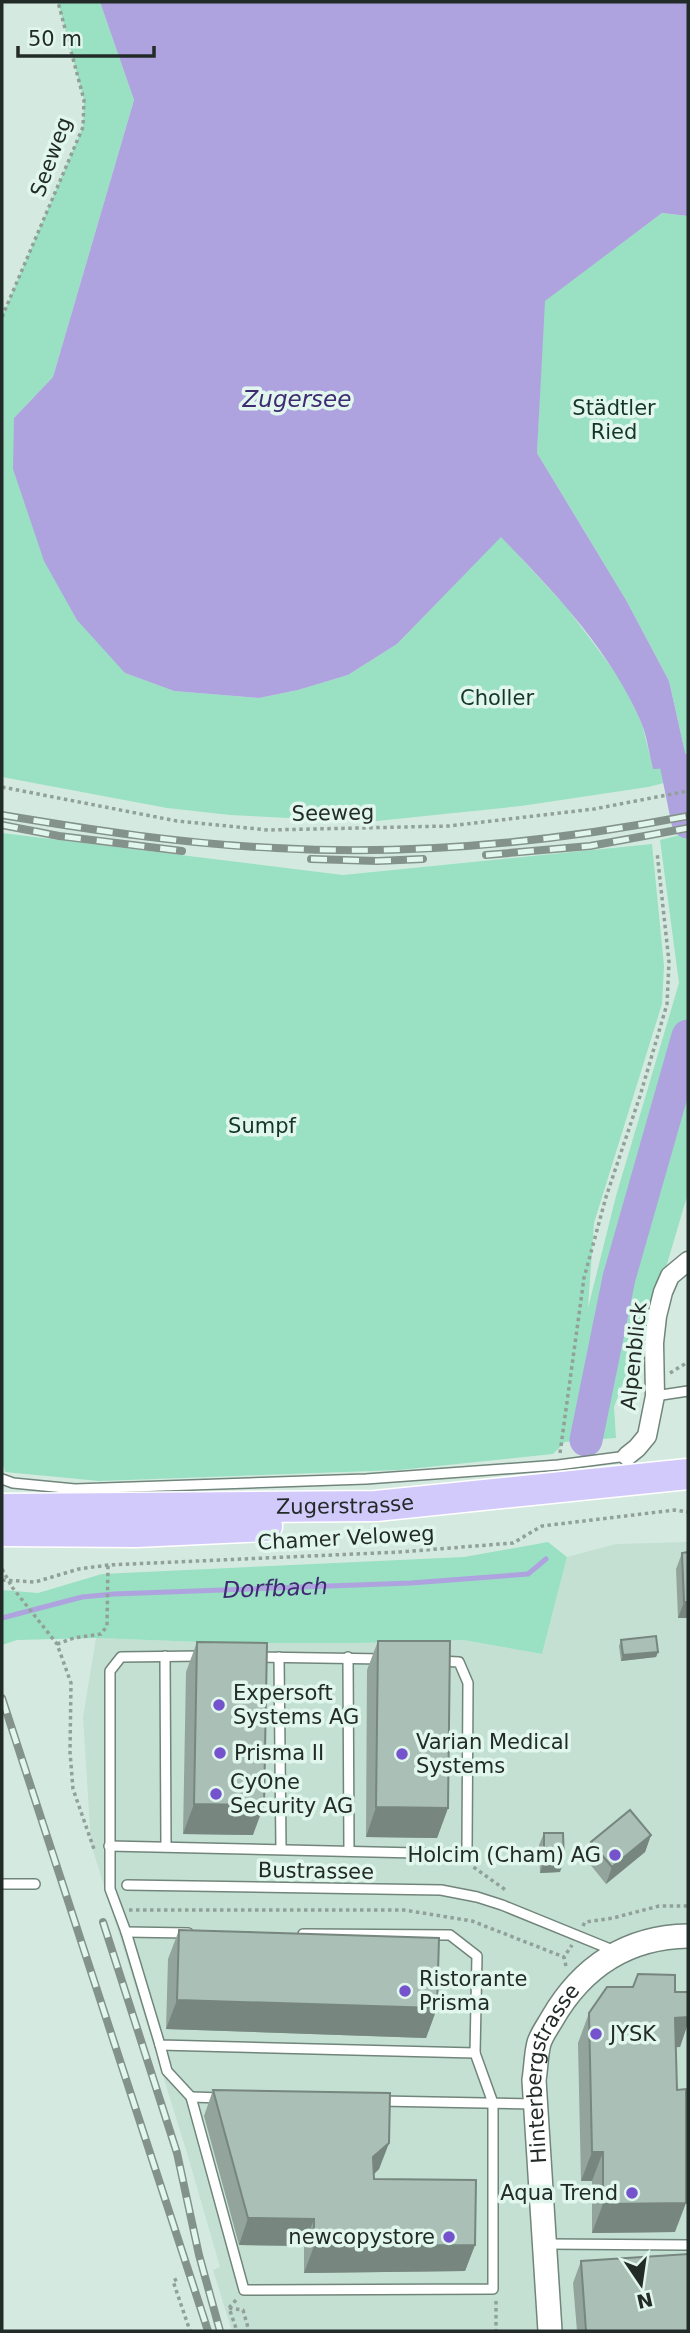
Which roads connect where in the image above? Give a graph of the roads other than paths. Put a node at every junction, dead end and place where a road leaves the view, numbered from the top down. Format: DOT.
graph roads {
  1 [pos="688,1261"];
  2 [pos="688,1391"];
  3 [pos="655,1396"];
  4 [pos="627,1456"];
  5 [pos="688,1474"];
  6 [pos="2,1479"];
  7 [pos="688,1493"];
  8 [pos="2,1510"];
  9 [pos="2,1531"];
  10 [pos="165,1656"];
  11 [pos="216,1656"];
  12 [pos="241,1657"];
  13 [pos="279,1657"];
  14 [pos="348,1657"];
  15 [pos="390,1659"];
  16 [pos="432,1661"];
  17 [pos="109,1846"];
  18 [pos="166,1846"];
  19 [pos="281,1849"];
  20 [pos="349,1851"];
  21 [pos="2,1884"];
  22 [pos="34,1884"];
  23 [pos="127,1885"];
  24 [pos="126,1932"];
  25 [pos="196,1933"];
  26 [pos="293,1934"];
  27 [pos="688,1936"];
  28 [pos="618,1952"];
  29 [pos="160,2045"];
  30 [pos="475,2053"];
  31 [pos="191,2097"];
  32 [pos="232,2098"];
  33 [pos="369,2101"];
  34 [pos="493,2103"];
  35 [pos="536,2104"];
  36 [pos="544,2244"];
  37 [pos="688,2245"];
  38 [pos="550,2331"];
  1 -- 3 [label="street, Alpenblick"];
  2 -- 3 [label="lane"];
  3 -- 4 [label="street, Alpenblick"];
  4 -- 6 [label="lane, Zugerstrasse"];
  5 -- 8 [label="main road, Zugerstrasse"];
  7 -- 9 [label="main road, Zugerstrasse"];
  10 -- 11 [label="lane"];
  10 -- 17 [label="lane"];
  10 -- 18 [label="lane"];
  12 -- 13 [label="lane"];
  13 -- 14 [label="lane"];
  13 -- 19 [label="lane"];
  14 -- 15 [label="lane"];
  14 -- 20 [label="lane"];
  16 -- 20 [label="lane"];
  17 -- 18 [label="lane"];
  17 -- 24 [label="lane"];
  18 -- 19 [label="lane"];
  19 -- 20 [label="lane"];
  21 -- 22 [label="lane"];
  23 -- 28 [label="lane, Bustrassee"];
  24 -- 25 [label="lane"];
  24 -- 29 [label="lane"];
  26 -- 30 [label="lane"];
  27 -- 28 [label="street, Hinterbergstrasse"];
  28 -- 35 [label="street, Hinterbergstrasse"];
  29 -- 30 [label="lane"];
  29 -- 31 [label="lane"];
  30 -- 34 [label="lane"];
  31 -- 32 [label="lane"];
  31 -- 34 [label="lane"];
  33 -- 34 [label="lane"];
  34 -- 35 [label="lane"];
  35 -- 36 [label="street, Hinterbergstrasse"];
  36 -- 37 [label="lane"];
  36 -- 38 [label="street, Hinterbergstrasse"];
}
